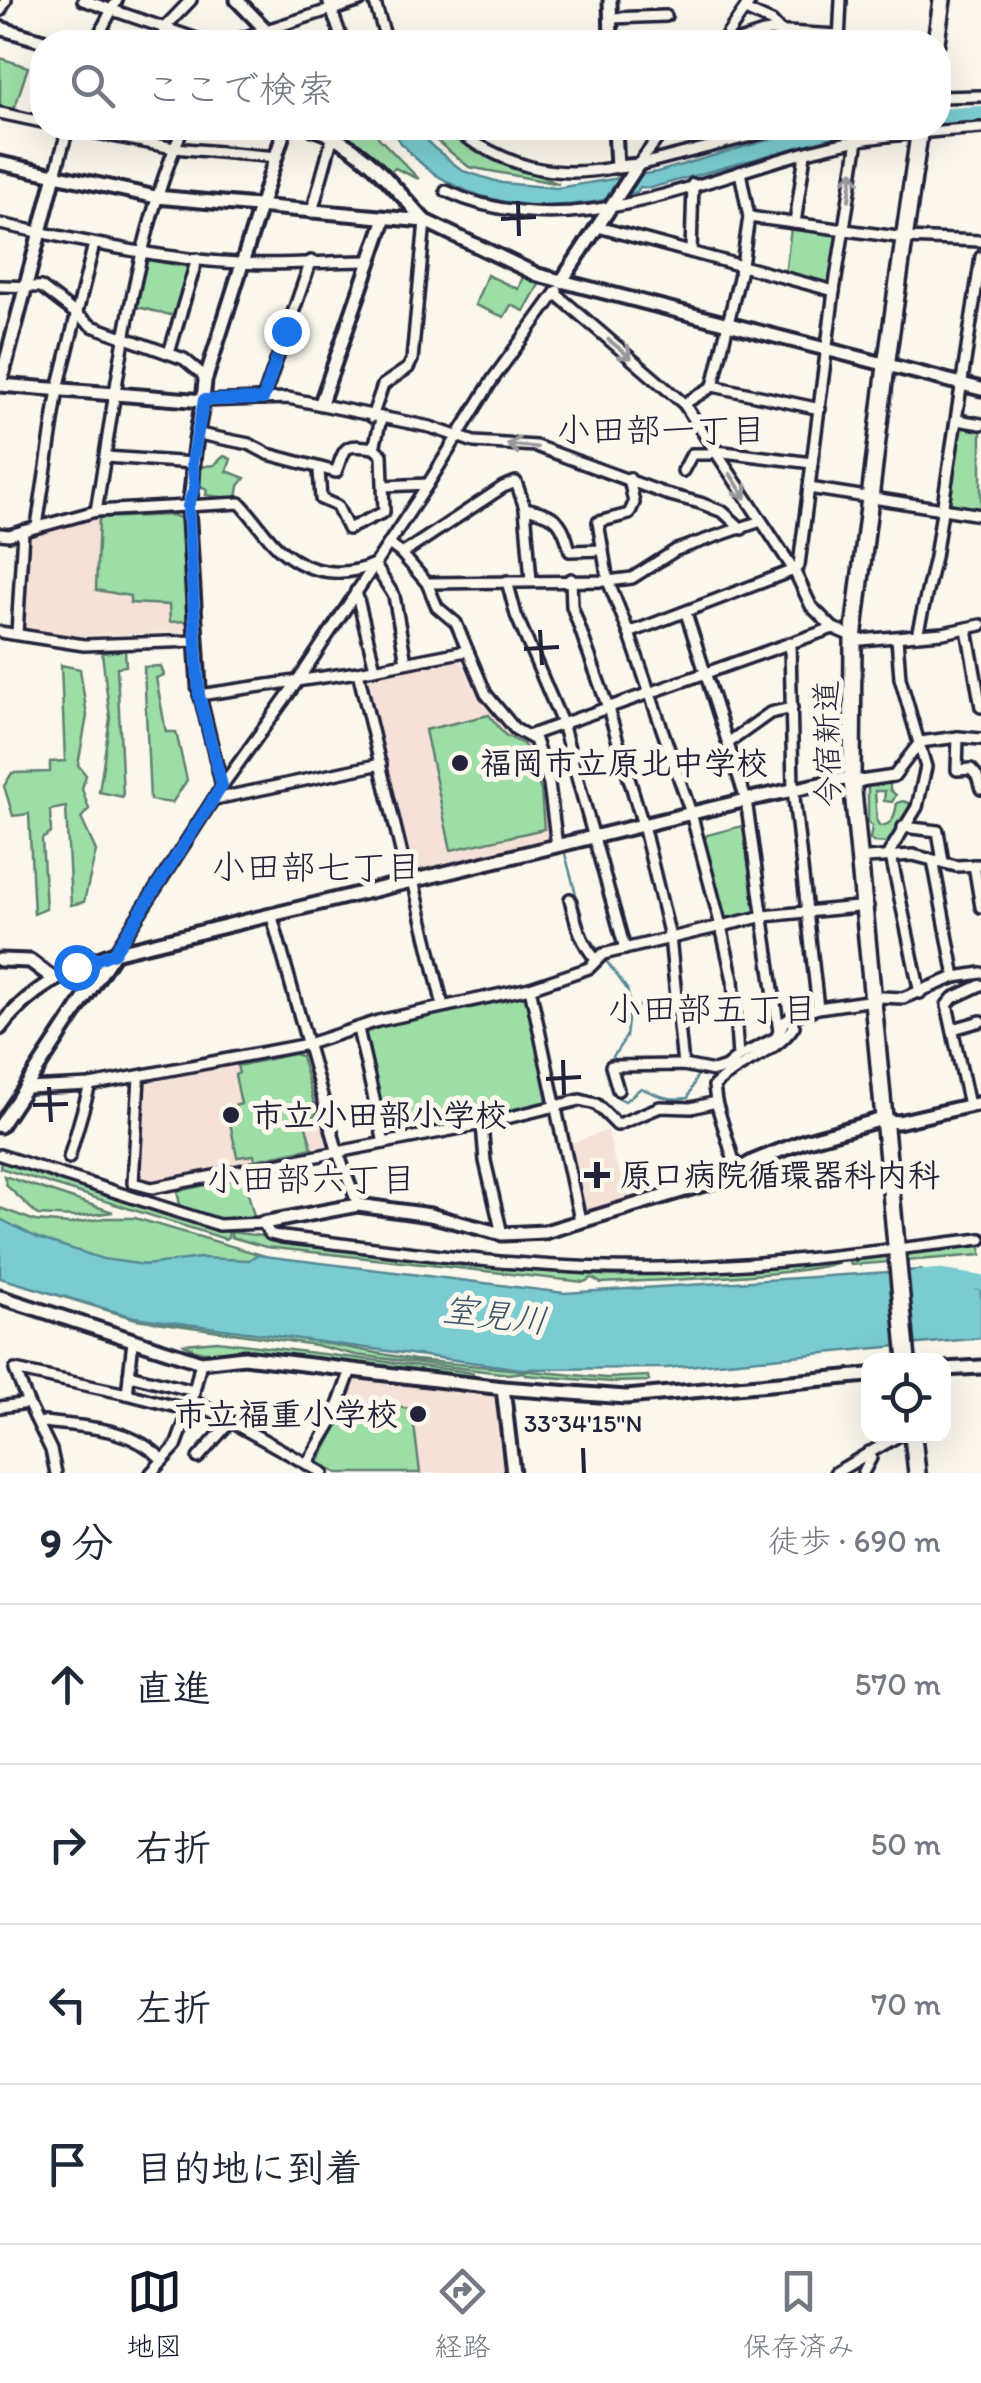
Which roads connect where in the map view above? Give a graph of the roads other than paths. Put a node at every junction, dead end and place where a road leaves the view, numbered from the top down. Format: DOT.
graph roads {
  1 [pos="6,0"];
  2 [pos="83,0"];
  3 [pos="117,0"];
  4 [pos="191,0"];
  5 [pos="237,0"];
  6 [pos="257,0"];
  7 [pos="359,0"];
  8 [pos="374,0"];
  9 [pos="610,0"];
  10 [pos="751,0"];
  11 [pos="841,0"];
  12 [pos="938,0"];
  13 [pos="330,4"];
  14 [pos="247,10"];
  15 [pos="745,10"];
  16 [pos="0,11"];
  17 [pos="111,12"];
  18 [pos="666,16"];
  19 [pos="610,18"];
  20 [pos="0,28"];
  21 [pos="164,28"];
  22 [pos="101,30"];
  23 [pos="170,30"];
  24 [pos="263,30"];
  25 [pos="281,30"];
  26 [pos="339,30"];
  27 [pos="383,30"];
  28 [pos="610,30"];
  29 [pos="731,30"];
  30 [pos="780,30"];
  31 [pos="839,30"];
  32 [pos="934,30"];
  33 [pos="30,37"];
  34 [pos="981,96"];
  35 [pos="951,97"];
  36 [pos="0,113"];
  37 [pos="30,119"];
  38 [pos="981,128"];
  39 [pos="951,129"];
  40 [pos="66,140"];
  41 [pos="132,140"];
  42 [pos="178,140"];
  43 [pos="282,140"];
  44 [pos="332,140"];
  45 [pos="346,140"];
  46 [pos="472,140"];
  47 [pos="616,140"];
  48 [pos="656,140"];
  49 [pos="735,140"];
  50 [pos="858,140"];
  51 [pos="921,140"];
  52 [pos="981,142"];
  53 [pos="174,148"];
  54 [pos="806,154"];
  55 [pos="277,157"];
  56 [pos="0,164"];
  57 [pos="638,165"];
  58 [pos="617,167"];
  59 [pos="740,172"];
  60 [pos="54,175"];
  61 [pos="693,184"];
  62 [pos="446,191"];
  63 [pos="156,197"];
  64 [pos="259,206"];
  65 [pos="610,208"];
  66 [pos="312,212"];
  67 [pos="385,218"];
  68 [pos="749,218"];
  69 [pos="424,221"];
  70 [pos="795,223"];
  71 [pos="0,224"];
  72 [pos="598,227"];
  73 [pos="844,229"];
  74 [pos="39,232"];
  75 [pos="908,238"];
  76 [pos="981,241"];
  77 [pos="94,244"];
  78 [pos="691,252"];
  79 [pos="142,253"];
  80 [pos="981,258"];
  81 [pos="197,259"];
  82 [pos="311,262"];
  83 [pos="370,262"];
  84 [pos="240,264"];
  85 [pos="742,264"];
  86 [pos="26,285"];
  87 [pos="0,286"];
  88 [pos="558,288"];
  89 [pos="834,291"];
  90 [pos="978,303"];
  91 [pos="78,318"];
  92 [pos="727,324"];
  93 [pos="976,325"];
  94 [pos="7,331"];
  95 [pos="125,339"];
  96 [pos="828,350"];
  97 [pos="169,353"];
  98 [pos="889,367"];
  99 [pos="205,382"];
  100 [pos="0,384"];
  101 [pos="962,384"];
  102 [pos="713,386"];
  103 [pos="981,389"];
  104 [pos="58,390"];
  105 [pos="116,394"];
  106 [pos="263,399"];
  107 [pos="204,400"];
  108 [pos="321,404"];
  109 [pos="684,404"];
  110 [pos="820,409"];
  111 [pos="377,418"];
  112 [pos="957,420"];
  113 [pos="981,424"];
  114 [pos="199,434"];
  115 [pos="456,438"];
  116 [pos="374,448"];
  117 [pos="715,450"];
  118 [pos="106,456"];
  119 [pos="192,463"];
  120 [pos="812,463"];
  121 [pos="319,470"];
  122 [pos="683,471"];
  123 [pos="629,478"];
  124 [pos="428,484"];
  125 [pos="384,486"];
  126 [pos="809,488"];
  127 [pos="874,498"];
  128 [pos="188,506"];
  129 [pos="525,508"];
  130 [pos="943,509"];
  131 [pos="96,510"];
  132 [pos="981,515"];
  133 [pos="761,521"];
  134 [pos="38,526"];
  135 [pos="742,529"];
  136 [pos="24,531"];
  137 [pos="0,534"];
  138 [pos="388,544"];
  139 [pos="603,550"];
  140 [pos="402,554"];
  141 [pos="374,564"];
  142 [pos="794,570"];
  143 [pos="571,579"];
  144 [pos="531,580"];
  145 [pos="507,581"];
  146 [pos="608,581"];
  147 [pos="426,583"];
  148 [pos="356,592"];
  149 [pos="686,612"];
  150 [pos="981,625"];
  151 [pos="832,628"];
  152 [pos="967,629"];
  153 [pos="18,630"];
  154 [pos="0,632"];
  155 [pos="628,634"];
  156 [pos="917,635"];
  157 [pos="897,638"];
  158 [pos="857,640"];
  159 [pos="196,641"];
  160 [pos="790,643"];
  161 [pos="464,648"];
  162 [pos="405,659"];
  163 [pos="374,664"];
  164 [pos="358,672"];
  165 [pos="704,674"];
  166 [pos="297,682"];
  167 [pos="199,692"];
  168 [pos="650,692"];
  169 [pos="607,706"];
  170 [pos="981,707"];
  171 [pos="792,708"];
  172 [pos="562,723"];
  173 [pos="981,726"];
  174 [pos="533,734"];
  175 [pos="958,737"];
  176 [pos="980,739"];
  177 [pos="920,742"];
  178 [pos="728,743"];
  179 [pos="381,764"];
  180 [pos="856,780"];
  181 [pos="222,786"];
  182 [pos="981,789"];
  183 [pos="793,790"];
  184 [pos="215,799"];
  185 [pos="746,800"];
  186 [pos="691,813"];
  187 [pos="643,825"];
  188 [pos="903,827"];
  189 [pos="596,836"];
  190 [pos="561,845"];
  191 [pos="889,856"];
  192 [pos="867,858"];
  193 [pos="938,861"];
  194 [pos="978,865"];
  195 [pos="410,880"];
  196 [pos="570,900"];
  197 [pos="868,906"];
  198 [pos="981,907"];
  199 [pos="807,911"];
  200 [pos="764,916"];
  201 [pos="272,917"];
  202 [pos="721,926"];
  203 [pos="670,937"];
  204 [pos="625,949"];
  205 [pos="114,953"];
  206 [pos="600,957"];
  207 [pos="0,960"];
  208 [pos="981,973"];
  209 [pos="955,976"];
  210 [pos="54,979"];
  211 [pos="981,985"];
  212 [pos="530,988"];
  213 [pos="920,993"];
  214 [pos="878,998"];
  215 [pos="676,1005"];
  216 [pos="442,1006"];
  217 [pos="646,1007"];
  218 [pos="818,1008"];
  219 [pos="981,1022"];
  220 [pos="794,1026"];
  221 [pos="0,1028"];
  222 [pos="953,1029"];
  223 [pos="358,1030"];
  224 [pos="779,1031"];
  225 [pos="308,1044"];
  226 [pos="738,1057"];
  227 [pos="682,1065"];
  228 [pos="138,1077"];
  229 [pos="90,1086"];
  230 [pos="27,1088"];
  231 [pos="618,1090"];
  232 [pos="716,1102"];
  233 [pos="975,1104"];
  234 [pos="556,1108"];
  235 [pos="888,1121"];
  236 [pos="482,1124"];
  237 [pos="0,1126"];
  238 [pos="384,1143"];
  239 [pos="338,1153"];
  240 [pos="0,1155"];
  241 [pos="69,1158"];
  242 [pos="737,1171"];
  243 [pos="358,1204"];
  244 [pos="580,1220"];
  245 [pos="264,1223"];
  246 [pos="502,1234"];
  247 [pos="981,1239"];
  248 [pos="901,1248"];
  249 [pos="0,1297"];
  250 [pos="133,1341"];
  251 [pos="907,1353"];
  252 [pos="914,1353"];
  253 [pos="201,1362"];
  254 [pos="981,1366"];
  255 [pos="951,1368"];
  256 [pos="351,1370"];
  257 [pos="129,1375"];
  258 [pos="861,1376"];
  259 [pos="503,1388"];
  260 [pos="126,1394"];
  261 [pos="192,1400"];
  262 [pos="28,1402"];
  263 [pos="0,1407"];
  264 [pos="230,1422"];
  265 [pos="39,1424"];
  266 [pos="885,1443"];
  267 [pos="914,1443"];
  268 [pos="922,1443"];
  269 [pos="869,1452"];
  270 [pos="198,1458"];
  271 [pos="164,1460"];
  272 [pos="307,1464"];
  273 [pos="56,1473"];
  274 [pos="151,1473"];
  275 [pos="323,1473"];
  276 [pos="512,1473"];
  277 [pos="835,1473"];
  278 [pos="863,1473"];
  279 [pos="917,1473"];
  280 [pos="925,1473"];
  1 -- 16 [label="street"];
  2 -- 17 [label="street"];
  3 -- 17 [label="street"];
  4 -- 21 [label="street"];
  5 -- 14 [label="street"];
  6 -- 14 [label="street"];
  7 -- 13 [label="street"];
  8 -- 27 [label="street"];
  9 -- 19 [label="street"];
  10 -- 15 [label="street"];
  11 -- 31 [label="street"];
  12 -- 32 [label="highway"];
  13 -- 25 [label="street"];
  13 -- 26 [label="street"];
  14 -- 24 [label="street"];
  15 -- 29 [label="street"];
  15 -- 30 [label="street"];
  17 -- 21 [label="street"];
  17 -- 22 [label="street"];
  18 -- 19 [label="street"];
  19 -- 28 [label="street"];
  20 -- 33 [label="street"];
  21 -- 23 [label="street"];
  34 -- 35 [label="street"];
  36 -- 37 [label="street"];
  38 -- 39 [label="street"];
  38 -- 52 [label="street"];
  40 -- 60 [label="street"];
  41 -- 53 [label="street"];
  42 -- 53 [label="street"];
  43 -- 55 [label="street"];
  44 -- 66 [label="street"];
  45 -- 69 [label="street"];
  46 -- 58 [label="street"];
  47 -- 58 [label="street"];
  48 -- 57 [label="street"];
  49 -- 57 [label="street"];
  50 -- 54 [label="street"];
  73 -- 50 [label="street, one-way"];
  51 -- 75 [label="highway, 今宿新道"];
  53 -- 55 [label="street"];
  53 -- 63 [label="street"];
  54 -- 59 [label="street"];
  54 -- 70 [label="street"];
  55 -- 64 [label="street"];
  56 -- 60 [label="street"];
  57 -- 58 [label="street"];
  57 -- 65 [label="street"];
  59 -- 61 [label="street"];
  59 -- 68 [label="street"];
  60 -- 63 [label="street"];
  60 -- 74 [label="street"];
  61 -- 65 [label="street"];
  61 -- 78 [label="street"];
  62 -- 65 [label="street"];
  63 -- 64 [label="street"];
  63 -- 79 [label="street"];
  64 -- 66 [label="street"];
  64 -- 84 [label="street"];
  65 -- 72 [label="street"];
  66 -- 67 [label="street"];
  67 -- 69 [label="street"];
  67 -- 83 [label="street"];
  68 -- 70 [label="street"];
  68 -- 85 [label="street"];
  69 -- 88 [label="street"];
  69 -- 111 [label="street"];
  70 -- 73 [label="street"];
  71 -- 74 [label="street"];
  72 -- 78 [label="street"];
  72 -- 88 [label="street"];
  73 -- 75 [label="street"];
  73 -- 89 [label="street"];
  74 -- 77 [label="street"];
  74 -- 86 [label="street"];
  75 -- 76 [label="street"];
  75 -- 98 [label="highway, 今宿新道"];
  77 -- 79 [label="street"];
  77 -- 91 [label="street"];
  78 -- 85 [label="street"];
  79 -- 81 [label="street"];
  79 -- 95 [label="street"];
  80 -- 90 [label="street"];
  81 -- 84 [label="street"];
  81 -- 97 [label="street"];
  82 -- 83 [label="street"];
  82 -- 84 [label="street"];
  82 -- 106 [label="street"];
  83 -- 108 [label="street"];
  84 -- 99 [label="street"];
  85 -- 89 [label="street"];
  85 -- 92 [label="street"];
  86 -- 87 [label="street"];
  86 -- 91 [label="street"];
  86 -- 94 [label="street"];
  88 -- 92 [label="street"];
  88 -- 109 [label="street, one-way"];
  88 -- 115 [label="street"];
  89 -- 96 [label="street"];
  90 -- 93 [label="street"];
  91 -- 95 [label="street"];
  91 -- 104 [label="street"];
  92 -- 96 [label="street"];
  92 -- 102 [label="street"];
  93 -- 101 [label="street"];
  94 -- 100 [label="street"];
  95 -- 97 [label="street"];
  95 -- 105 [label="street"];
  96 -- 98 [label="street"];
  96 -- 110 [label="street"];
  97 -- 99 [label="street"];
  98 -- 101 [label="street"];
  98 -- 127 [label="highway, 今宿新道"];
  99 -- 107 [label="street"];
  100 -- 104 [label="street"];
  101 -- 103 [label="street"];
  101 -- 112 [label="street"];
  102 -- 109 [label="street"];
  102 -- 110 [label="street"];
  104 -- 105 [label="street"];
  104 -- 134 [label="street"];
  105 -- 107 [label="street"];
  105 -- 118 [label="street"];
  106 -- 107 [label="street"];
  106 -- 108 [label="street"];
  107 -- 114 [label="street"];
  108 -- 111 [label="street"];
  109 -- 117 [label="street"];
  110 -- 120 [label="street"];
  111 -- 115 [label="street"];
  111 -- 116 [label="street"];
  112 -- 113 [label="street"];
  112 -- 130 [label="street"];
  114 -- 119 [label="street"];
  114 -- 121 [label="street"];
  123 -- 115 [label="street, one-way"];
  115 -- 124 [label="street"];
  116 -- 121 [label="street"];
  116 -- 125 [label="street"];
  117 -- 120 [label="street"];
  117 -- 122 [label="street"];
  117 -- 133 [label="street, one-way"];
  118 -- 119 [label="street"];
  118 -- 131 [label="street"];
  119 -- 128 [label="street"];
  120 -- 126 [label="street"];
  121 -- 125 [label="street"];
  123 -- 135 [label="street"];
  123 -- 139 [label="street"];
  124 -- 125 [label="street"];
  124 -- 138 [label="street"];
  126 -- 127 [label="street"];
  126 -- 142 [label="street"];
  127 -- 130 [label="street"];
  127 -- 158 [label="highway, 今宿新道"];
  128 -- 131 [label="street"];
  128 -- 141 [label="street"];
  128 -- 159 [label="street"];
  129 -- 139 [label="street"];
  129 -- 140 [label="street"];
  129 -- 144 [label="street"];
  130 -- 132 [label="street"];
  130 -- 156 [label="street"];
  131 -- 134 [label="street"];
  133 -- 135 [label="street"];
  133 -- 142 [label="street"];
  134 -- 136 [label="street"];
  135 -- 146 [label="street"];
  136 -- 137 [label="street"];
  136 -- 153 [label="street"];
  138 -- 140 [label="street"];
  138 -- 141 [label="street"];
  139 -- 146 [label="street"];
  140 -- 147 [label="street"];
  141 -- 148 [label="street"];
  141 -- 162 [label="street"];
  142 -- 149 [label="street"];
  142 -- 151 [label="street"];
  143 -- 144 [label="street"];
  143 -- 146 [label="street"];
  143 -- 169 [label="street"];
  144 -- 145 [label="street"];
  145 -- 147 [label="street"];
  145 -- 172 [label="street"];
  146 -- 155 [label="street"];
  147 -- 161 [label="street"];
  148 -- 163 [label="street"];
  148 -- 166 [label="street"];
  149 -- 155 [label="street"];
  149 -- 165 [label="street"];
  150 -- 152 [label="street"];
  151 -- 158 [label="street"];
  151 -- 160 [label="street"];
  152 -- 156 [label="street"];
  152 -- 170 [label="street"];
  153 -- 154 [label="street"];
  153 -- 159 [label="street"];
  155 -- 168 [label="street"];
  156 -- 157 [label="street"];
  157 -- 158 [label="street"];
  157 -- 177 [label="street"];
  158 -- 180 [label="highway, 今宿新道"];
  159 -- 167 [label="street"];
  160 -- 165 [label="street"];
  160 -- 171 [label="street"];
  161 -- 162 [label="street"];
  161 -- 174 [label="street"];
  162 -- 163 [label="street"];
  163 -- 164 [label="street"];
  164 -- 166 [label="street"];
  164 -- 179 [label="street"];
  165 -- 168 [label="street"];
  165 -- 178 [label="street"];
  166 -- 167 [label="street"];
  166 -- 181 [label="street"];
  167 -- 181 [label="street"];
  168 -- 169 [label="street"];
  168 -- 186 [label="street"];
  169 -- 172 [label="street"];
  169 -- 187 [label="street"];
  171 -- 178 [label="street"];
  171 -- 183 [label="street"];
  172 -- 174 [label="street"];
  172 -- 189 [label="street"];
  173 -- 176 [label="street"];
  174 -- 190 [label="street"];
  175 -- 176 [label="street"];
  175 -- 177 [label="street"];
  175 -- 182 [label="street"];
  177 -- 180 [label="street"];
  177 -- 188 [label="street"];
  178 -- 185 [label="street"];
  179 -- 184 [label="street"];
  179 -- 195 [label="street"];
  180 -- 183 [label="street"];
  180 -- 192 [label="highway, 今宿新道"];
  180 -- 197 [label="highway, 今宿新道"];
  181 -- 184 [label="street"];
  183 -- 185 [label="street"];
  183 -- 199 [label="street"];
  184 -- 205 [label="street"];
  185 -- 186 [label="street"];
  185 -- 200 [label="street"];
  186 -- 187 [label="street"];
  186 -- 202 [label="street"];
  187 -- 189 [label="street"];
  187 -- 203 [label="street"];
  188 -- 191 [label="street"];
  188 -- 193 [label="street"];
  189 -- 190 [label="street"];
  189 -- 204 [label="street"];
  190 -- 195 [label="street"];
  191 -- 192 [label="street"];
  191 -- 193 [label="street"];
  191 -- 213 [label="street"];
  192 -- 197 [label="highway, 今宿新道"];
  193 -- 194 [label="street"];
  193 -- 209 [label="street"];
  194 -- 198 [label="street"];
  195 -- 201 [label="street"];
  195 -- 216 [label="street"];
  196 -- 206 [label="street"];
  197 -- 199 [label="street"];
  197 -- 214 [label="highway, 今宿新道"];
  199 -- 200 [label="street"];
  199 -- 218 [label="street"];
  200 -- 202 [label="street"];
  200 -- 224 [label="street"];
  201 -- 205 [label="street"];
  201 -- 225 [label="street"];
  202 -- 203 [label="street"];
  202 -- 226 [label="street"];
  203 -- 204 [label="street"];
  203 -- 215 [label="street"];
  204 -- 206 [label="street"];
  205 -- 210 [label="street"];
  205 -- 230 [label="street"];
  206 -- 212 [label="street"];
  207 -- 210 [label="street"];
  208 -- 209 [label="street"];
  209 -- 213 [label="street"];
  210 -- 221 [label="street"];
  211 -- 222 [label="street"];
  212 -- 216 [label="street"];
  212 -- 234 [label="street"];
  213 -- 214 [label="street"];
  214 -- 218 [label="street"];
  214 -- 235 [label="highway, 今宿新道"];
  215 -- 217 [label="street"];
  215 -- 227 [label="street"];
  216 -- 223 [label="street"];
  218 -- 224 [label="street"];
  219 -- 222 [label="street"];
  220 -- 232 [label="street"];
  222 -- 233 [label="street"];
  223 -- 225 [label="street"];
  223 -- 238 [label="street"];
  224 -- 226 [label="street"];
  225 -- 228 [label="street"];
  225 -- 239 [label="street"];
  226 -- 227 [label="street"];
  227 -- 231 [label="street"];
  228 -- 229 [label="street"];
  228 -- 239 [label="street"];
  229 -- 230 [label="street"];
  229 -- 241 [label="street"];
  230 -- 237 [label="street"];
  232 -- 234 [label="street"];
  232 -- 242 [label="street"];
  233 -- 235 [label="street"];
  234 -- 236 [label="street"];
  234 -- 244 [label="street"];
  235 -- 242 [label="street"];
  235 -- 248 [label="highway, 今宿新道"];
  236 -- 238 [label="street"];
  236 -- 246 [label="street"];
  238 -- 239 [label="street"];
  239 -- 243 [label="street"];
  240 -- 245 [label="street"];
  242 -- 244 [label="street"];
  243 -- 245 [label="street"];
  243 -- 246 [label="street"];
  244 -- 246 [label="street"];
  245 -- 248 [label="street"];
  247 -- 248 [label="street"];
  248 -- 251 [label="highway, 今宿新道"];
  248 -- 252 [label="highway, 今宿新道"];
  249 -- 250 [label="street"];
  250 -- 253 [label="street"];
  250 -- 257 [label="street"];
  253 -- 256 [label="street"];
  253 -- 261 [label="street"];
  254 -- 255 [label="street"];
  256 -- 259 [label="street"];
  256 -- 272 [label="street"];
  257 -- 260 [label="street"];
  257 -- 261 [label="street"];
  258 -- 259 [label="street"];
  259 -- 276 [label="street"];
  260 -- 261 [label="street"];
  260 -- 262 [label="street"];
  261 -- 264 [label="street"];
  261 -- 271 [label="street"];
  262 -- 263 [label="street"];
  262 -- 265 [label="street"];
  264 -- 270 [label="street"];
  264 -- 272 [label="street"];
  265 -- 271 [label="street"];
  265 -- 273 [label="street"];
  266 -- 269 [label="street"];
  267 -- 279 [label="highway"];
  268 -- 280 [label="highway"];
  269 -- 277 [label="street"];
  269 -- 278 [label="street"];
  271 -- 274 [label="street"];
  272 -- 275 [label="street"];
}
